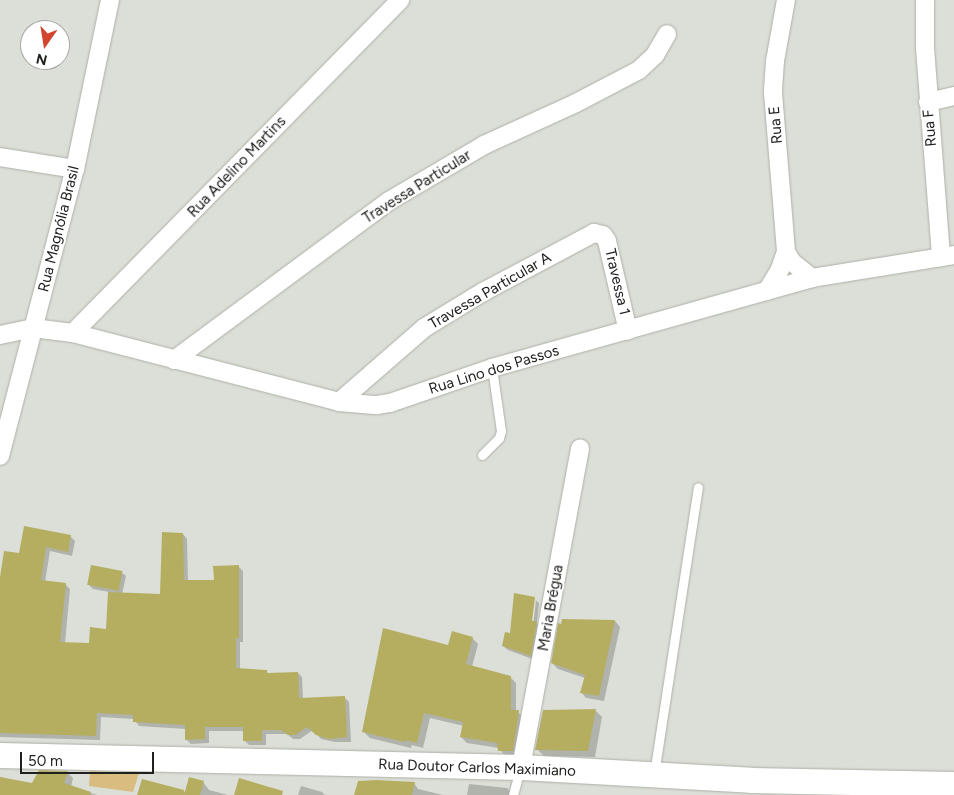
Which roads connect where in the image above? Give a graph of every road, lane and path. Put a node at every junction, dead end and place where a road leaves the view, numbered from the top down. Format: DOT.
graph roads {
  1 [pos="110,0"];
  2 [pos="400,0"];
  3 [pos="786,0"];
  4 [pos="925,0"];
  5 [pos="667,34"];
  6 [pos="954,96"];
  7 [pos="928,102"];
  8 [pos="0,157"];
  9 [pos="75,169"];
  10 [pos="603,235"];
  11 [pos="786,252"];
  12 [pos="947,256"];
  13 [pos="812,278"];
  14 [pos="767,291"];
  15 [pos="33,328"];
  16 [pos="628,331"];
  17 [pos="73,333"];
  18 [pos="0,335"];
  19 [pos="174,360"];
  20 [pos="492,368"];
  21 [pos="339,402"];
  22 [pos="580,448"];
  23 [pos="482,455"];
  24 [pos="0,456"];
  25 [pos="698,488"];
  26 [pos="0,755"];
  27 [pos="521,767"];
  28 [pos="654,775"];
  29 [pos="954,784"];
  30 [pos="749,787"];
  31 [pos="513,795"];
  1 -- 9 [label="street, Rua Magnólia Brasil"];
  2 -- 17 [label="street, Rua Adelino Martins"];
  3 -- 11 [label="street, Rua E"];
  4 -- 7 [label="street, Rua F"];
  5 -- 19 [label="street, Travessa Particular"];
  6 -- 7 [label="street"];
  7 -- 12 [label="street, Rua F"];
  8 -- 9 [label="street"];
  9 -- 15 [label="street, Rua Magnólia Brasil"];
  10 -- 16 [label="street, Travessa 1"];
  10 -- 21 [label="street, Travessa Particular A"];
  11 -- 13 [label="street"];
  11 -- 14 [label="street, Rua E"];
  12 -- 13 [label="street, Rua Lino dos Passos"];
  13 -- 14 [label="street, Rua Lino dos Passos"];
  14 -- 16 [label="street, Rua Lino dos Passos"];
  15 -- 17 [label="street, Rua Lino dos Passos"];
  15 -- 18 [label="street, Rua Lino dos Passos"];
  15 -- 24 [label="street, Rua Magnólia Brasil"];
  16 -- 20 [label="street, Rua Lino dos Passos"];
  17 -- 19 [label="street, Rua Lino dos Passos"];
  19 -- 21 [label="street, Rua Lino dos Passos"];
  20 -- 21 [label="street, Rua Lino dos Passos"];
  20 -- 23 [label="lane"];
  22 -- 27 [label="street, Maria Brégua"];
  25 -- 28 [label="lane"];
  26 -- 27 [label="main road, Rua Doutor Carlos Maximiano"];
  27 -- 28 [label="main road, Rua Doutor Carlos Maximiano"];
  27 -- 31 [label="lane"];
  28 -- 30 [label="main road, Rua Doutor Carlos Maximiano"];
  29 -- 30 [label="main road, Rua Doutor Carlos Maximiano"];
}
